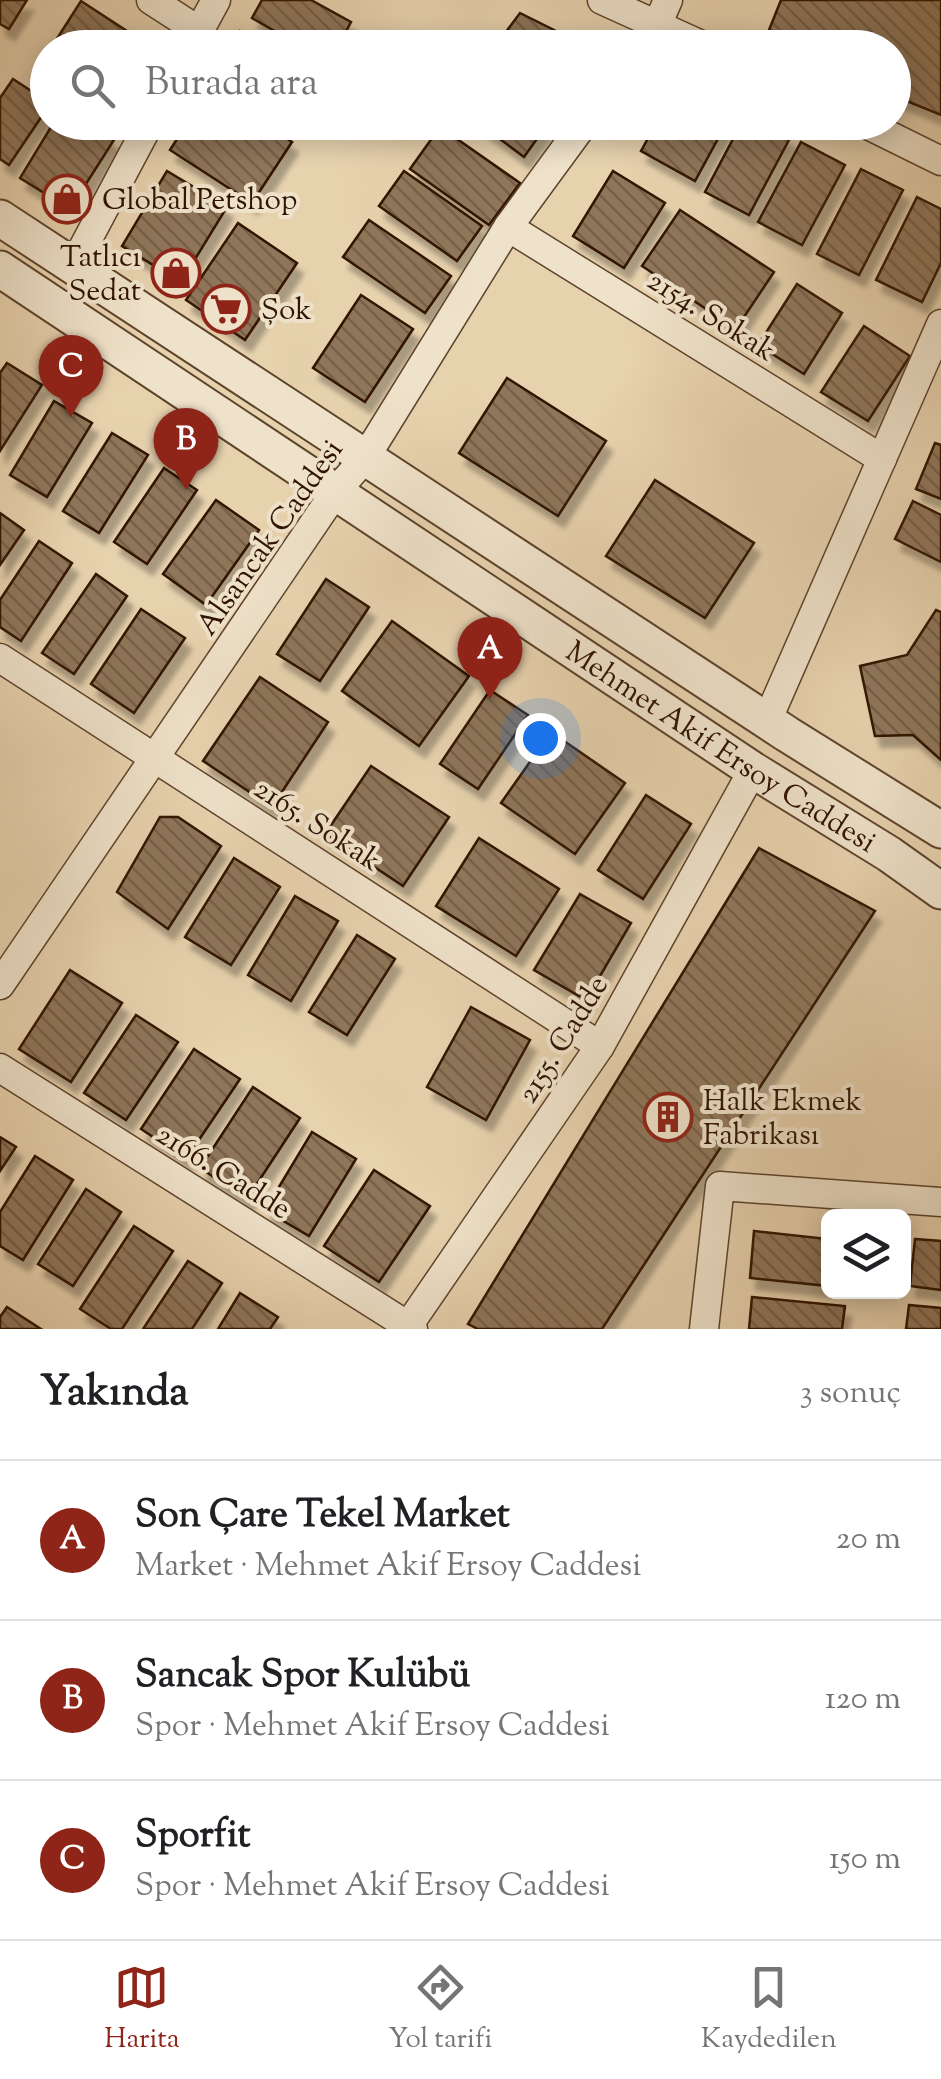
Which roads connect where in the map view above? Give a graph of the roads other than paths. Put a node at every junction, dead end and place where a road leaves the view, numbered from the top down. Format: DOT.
graph roads {
  1 [pos="151,0"];
  2 [pos="216,0"];
  3 [pos="602,0"];
  4 [pos="663,12"];
  5 [pos="184,30"];
  6 [pos="199,30"];
  7 [pos="686,30"];
  8 [pos="140,140"];
  9 [pos="572,140"];
  10 [pos="898,140"];
  11 [pos="941,161"];
  12 [pos="0,218"];
  13 [pos="508,227"];
  14 [pos="74,265"];
  15 [pos="0,268"];
  16 [pos="941,324"];
  17 [pos="366,458"];
  18 [pos="882,459"];
  19 [pos="336,492"];
  20 [pos="0,658"];
  21 [pos="767,721"];
  22 [pos="154,758"];
  23 [pos="753,770"];
  24 [pos="941,830"];
  25 [pos="941,891"];
  26 [pos="0,985"];
  27 [pos="600,1046"];
  28 [pos="0,1068"];
  29 [pos="941,1202"];
  30 [pos="408,1328"];
  31 [pos="704,1329"];
  1 -- 5 [label="street"];
  2 -- 6 [label="street"];
  3 -- 4 [label="street"];
  4 -- 7 [label="street"];
  8 -- 14 [label="street"];
  9 -- 13 [label="street, Alsancak Caddesi"];
  10 -- 11 [label="street"];
  12 -- 14 [label="street, Mehmet Akif Ersoy Caddesi"];
  13 -- 17 [label="street, Alsancak Caddesi"];
  13 -- 18 [label="street, 2154. Sokak"];
  14 -- 17 [label="street, Mehmet Akif Ersoy Caddesi"];
  15 -- 19 [label="street, Mehmet Akif Ersoy Caddesi"];
  16 -- 18 [label="street"];
  17 -- 19 [label="street, Alsancak Caddesi"];
  17 -- 21 [label="street, Mehmet Akif Ersoy Caddesi"];
  18 -- 21 [label="street"];
  19 -- 22 [label="street, Alsancak Caddesi"];
  19 -- 23 [label="street, Mehmet Akif Ersoy Caddesi"];
  20 -- 22 [label="street, 2165. Sokak"];
  21 -- 24 [label="street, Mehmet Akif Ersoy Caddesi"];
  22 -- 26 [label="street, Alsancak Caddesi"];
  22 -- 27 [label="street, 2165. Sokak"];
  23 -- 25 [label="street, Mehmet Akif Ersoy Caddesi"];
  23 -- 27 [label="street, 2155. Cadde"];
  27 -- 30 [label="street, 2155. Cadde"];
  28 -- 30 [label="street, 2166. Cadde"];
  29 -- 31 [label="street"];
}
